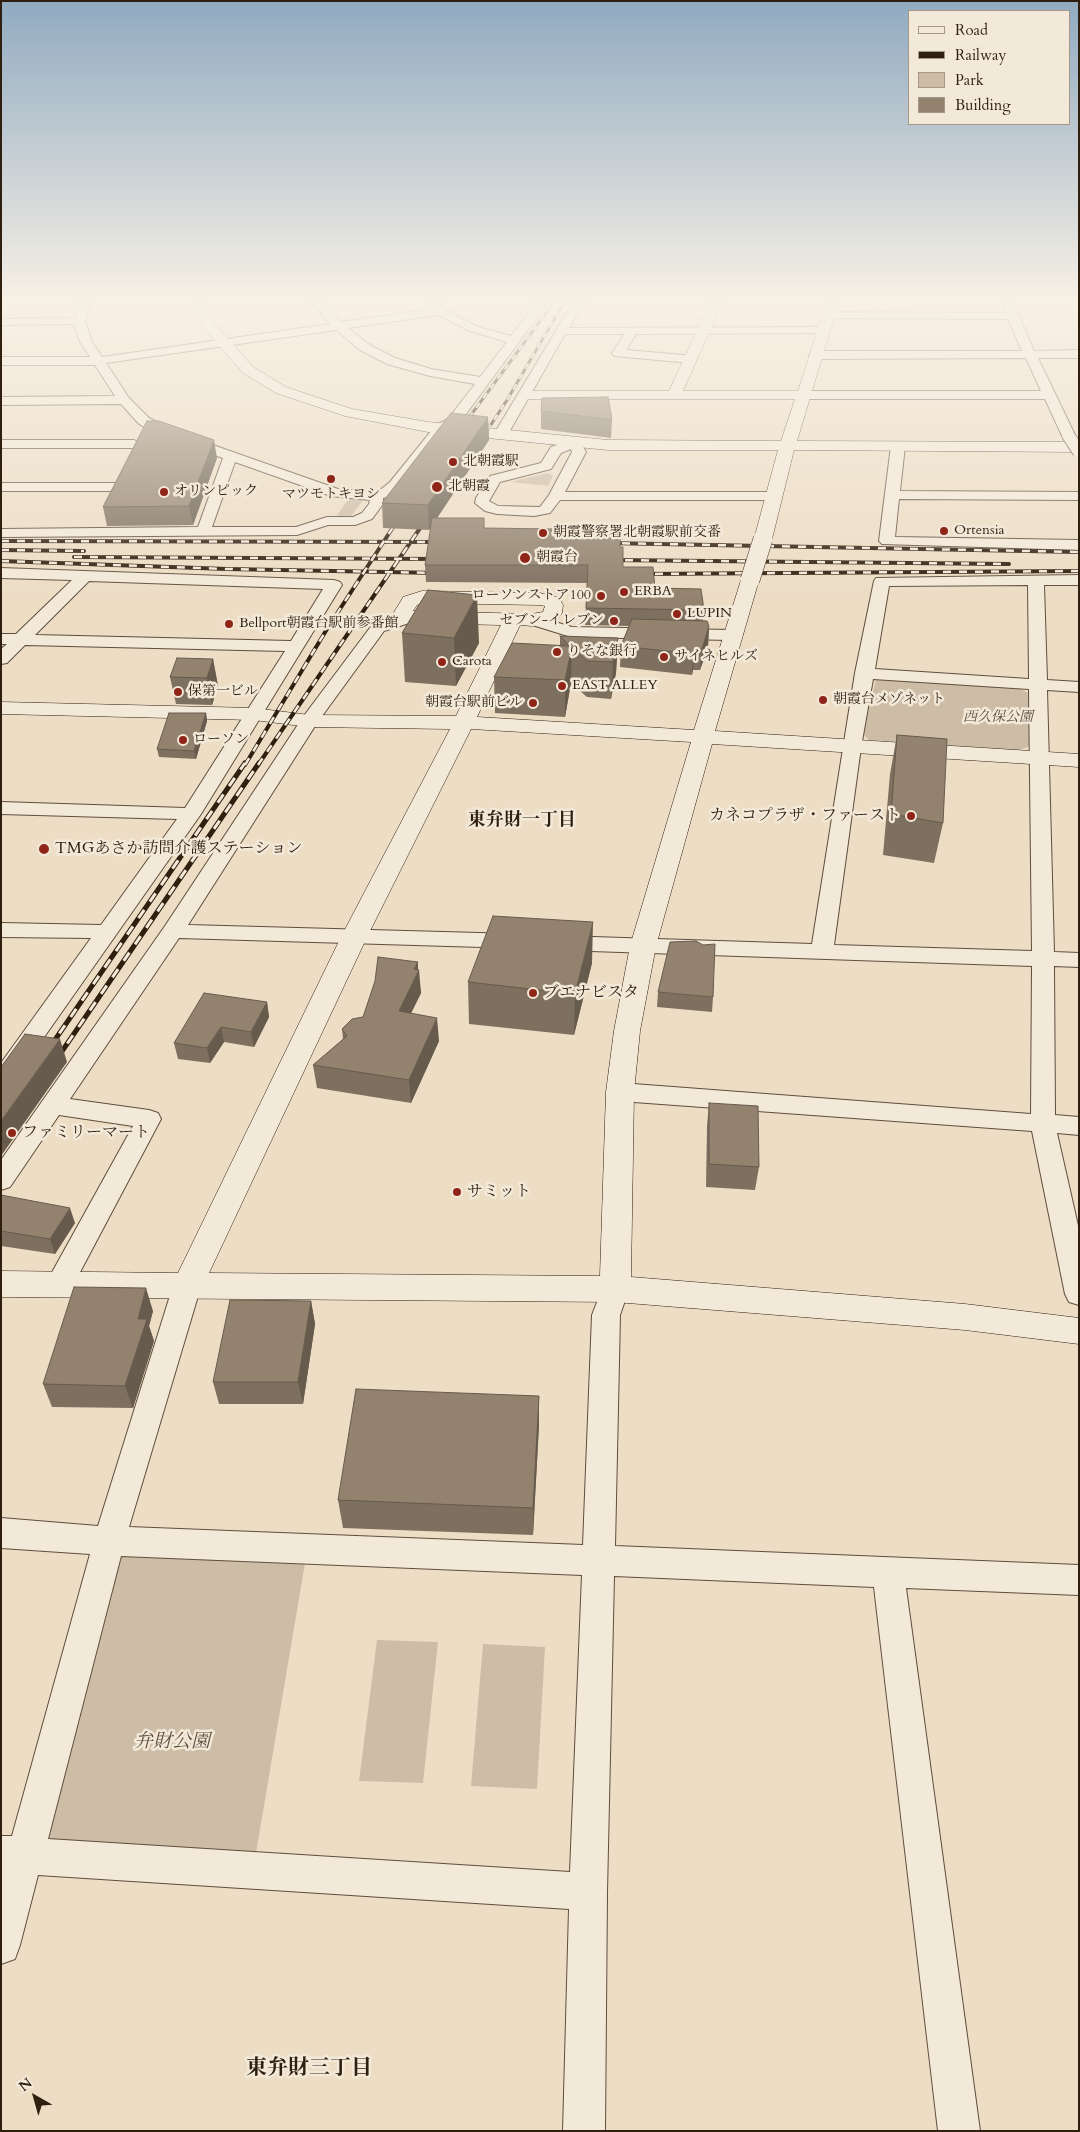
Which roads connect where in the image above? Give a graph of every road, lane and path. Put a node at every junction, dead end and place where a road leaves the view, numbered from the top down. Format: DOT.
graph roads {
  1 [pos="63,400"];
  2 [pos="124,400"];
  3 [pos="308,400"];
  4 [pos="468,400"];
  5 [pos="522,400"];
  6 [pos="801,400"];
  7 [pos="1052,400"];
  8 [pos="1,401"];
  9 [pos="155,428"];
  10 [pos="441,428"];
  11 [pos="501,434"];
  12 [pos="574,443"];
  13 [pos="1,444"];
  14 [pos="134,444"];
  15 [pos="898,446"];
  16 [pos="787,447"];
  17 [pos="1079,447"];
  18 [pos="1079,452"];
  19 [pos="230,456"];
  20 [pos="127,461"];
  21 [pos="546,466"];
  22 [pos="568,475"];
  23 [pos="1,487"];
  24 [pos="336,493"];
  25 [pos="892,495"];
  26 [pos="375,496"];
  27 [pos="556,496"];
  28 [pos="775,496"];
  29 [pos="1079,496"];
  30 [pos="108,502"];
  31 [pos="101,518"];
  32 [pos="328,520"];
  33 [pos="1,532"];
  34 [pos="94,533"];
  35 [pos="203,533"];
  36 [pos="1079,545"];
  37 [pos="1,573"];
  38 [pos="84,577"];
  39 [pos="1036,580"];
  40 [pos="1079,580"];
  41 [pos="413,617"];
  42 [pos="523,620"];
  43 [pos="732,635"];
  44 [pos="1,639"];
  45 [pos="20,639"];
  46 [pos="295,646"];
  47 [pos="1,659"];
  48 [pos="864,674"];
  49 [pos="1038,685"];
  50 [pos="1079,687"];
  51 [pos="1,708"];
  52 [pos="254,714"];
  53 [pos="309,721"];
  54 [pos="464,722"];
  55 [pos="702,738"];
  56 [pos="852,747"];
  57 [pos="1039,759"];
  58 [pos="1079,761"];
  59 [pos="1,808"];
  60 [pos="191,814"];
  61 [pos="1,930"];
  62 [pos="173,931"];
  63 [pos="108,932"];
  64 [pos="354,937"];
  65 [pos="643,946"];
  66 [pos="822,950"];
  67 [pos="1043,958"];
  68 [pos="1079,960"];
  69 [pos="1,1081"];
  70 [pos="620,1092"];
  71 [pos="52,1105"];
  72 [pos="1043,1124"];
  73 [pos="1079,1126"];
  74 [pos="1,1180"];
  75 [pos="1,1284"];
  76 [pos="59,1285"];
  77 [pos="186,1286"];
  78 [pos="615,1289"];
  79 [pos="1079,1294"];
  80 [pos="1079,1331"];
  81 [pos="1,1533"];
  82 [pos="109,1541"];
  83 [pos="600,1560"];
  84 [pos="888,1573"];
  85 [pos="1079,1580"];
  86 [pos="13,1854"];
  87 [pos="588,1892"];
  88 [pos="1,1945"];
  89 [pos="584,2131"];
  90 [pos="959,2131"];
  1 -- 8 [label="street"];
  2 -- 9 [label="street"];
  3 -- 10 [label="street"];
  4 -- 10 [label="street"];
  5 -- 11 [label="street"];
  6 -- 16 [label="street"];
  7 -- 18 [label="street, bridge"];
  9 -- 14 [label="street"];
  9 -- 19 [label="street"];
  10 -- 11 [label="street"];
  10 -- 26 [label="street"];
  11 -- 12 [label="street"];
  12 -- 16 [label="street"];
  12 -- 21 [label="street"];
  12 -- 22 [label="street"];
  13 -- 14 [label="street"];
  14 -- 20 [label="street"];
  15 -- 16 [label="street"];
  15 -- 17 [label="street"];
  15 -- 25 [label="street"];
  16 -- 28 [label="street"];
  19 -- 24 [label="street"];
  19 -- 35 [label="street"];
  21 -- 22 [label="street"];
  21 -- 27 [label="street"];
  22 -- 27 [label="street"];
  23 -- 30 [label="street"];
  24 -- 26 [label="street"];
  24 -- 32 [label="street"];
  25 -- 29 [label="street"];
  25 -- 36 [label="street"];
  26 -- 32 [label="street"];
  27 -- 28 [label="street"];
  28 -- 43 [label="street, bridge"];
  31 -- 34 [label="street"];
  32 -- 35 [label="street"];
  33 -- 34 [label="street"];
  34 -- 35 [label="street"];
  37 -- 38 [label="street"];
  38 -- 45 [label="street"];
  38 -- 46 [label="street"];
  39 -- 40 [label="street"];
  39 -- 48 [label="street"];
  39 -- 49 [label="street"];
  41 -- 42 [label="street"];
  41 -- 42 [label="street"];
  41 -- 53 [label="street"];
  42 -- 43 [label="street"];
  42 -- 54 [label="street"];
  43 -- 55 [label="street"];
  44 -- 45 [label="street"];
  45 -- 46 [label="street"];
  45 -- 47 [label="street"];
  46 -- 52 [label="street"];
  48 -- 49 [label="street"];
  48 -- 56 [label="street"];
  49 -- 50 [label="street"];
  49 -- 57 [label="street"];
  51 -- 52 [label="street"];
  52 -- 53 [label="street"];
  52 -- 60 [label="street"];
  53 -- 54 [label="street"];
  53 -- 62 [label="street"];
  54 -- 55 [label="street"];
  54 -- 64 [label="street"];
  55 -- 56 [label="street"];
  55 -- 65 [label="street"];
  56 -- 57 [label="street"];
  56 -- 66 [label="street"];
  57 -- 58 [label="street"];
  57 -- 67 [label="street"];
  59 -- 60 [label="street"];
  60 -- 63 [label="street"];
  61 -- 63 [label="street"];
  62 -- 64 [label="street"];
  62 -- 71 [label="street"];
  63 -- 69 [label="street"];
  64 -- 65 [label="street"];
  64 -- 77 [label="street"];
  65 -- 66 [label="street"];
  65 -- 70 [label="street"];
  66 -- 67 [label="street"];
  67 -- 68 [label="street"];
  67 -- 72 [label="street"];
  70 -- 72 [label="street"];
  70 -- 78 [label="street"];
  71 -- 74 [label="street"];
  71 -- 76 [label="street"];
  72 -- 73 [label="street"];
  72 -- 79 [label="street"];
  75 -- 76 [label="street"];
  76 -- 77 [label="street"];
  77 -- 78 [label="street"];
  77 -- 82 [label="street"];
  78 -- 80 [label="street"];
  78 -- 83 [label="street"];
  81 -- 82 [label="street"];
  82 -- 83 [label="street"];
  82 -- 86 [label="street"];
  83 -- 84 [label="street"];
  83 -- 87 [label="street"];
  84 -- 85 [label="street"];
  84 -- 90 [label="street"];
  86 -- 87 [label="street"];
  86 -- 88 [label="street"];
  87 -- 89 [label="street"];
}
